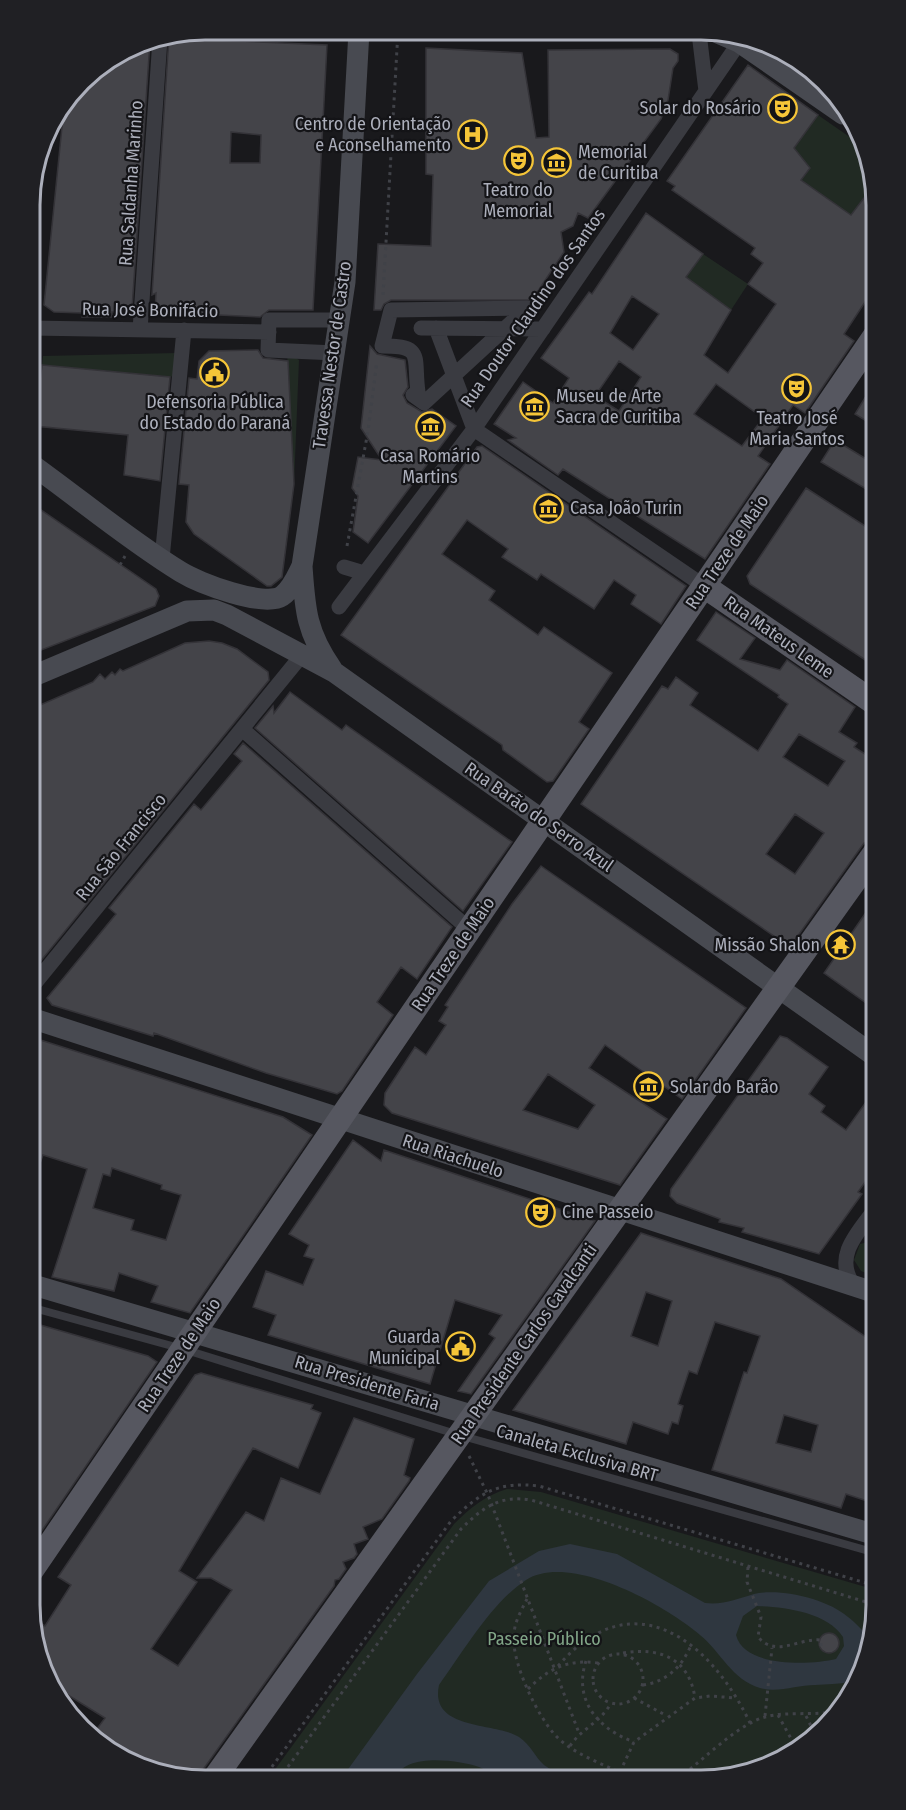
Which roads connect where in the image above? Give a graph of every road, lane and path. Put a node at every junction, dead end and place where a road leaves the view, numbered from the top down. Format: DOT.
graph roads {
  1 [pos="359,40"];
  2 [pos="397,40"];
  3 [pos="700,40"];
  4 [pos="738,45"];
  5 [pos="159,47"];
  6 [pos="753,49"];
  7 [pos="706,91"];
  8 [pos="832,106"];
  9 [pos="390,314"];
  10 [pos="341,320"];
  11 [pos="41,328"];
  12 [pos="421,328"];
  13 [pos="436,328"];
  14 [pos="543,329"];
  15 [pos="141,330"];
  16 [pos="184,330"];
  17 [pos="269,332"];
  18 [pos="866,349"];
  19 [pos="336,353"];
  20 [pos="378,355"];
  21 [pos="474,429"];
  22 [pos="41,471"];
  23 [pos="347,546"];
  24 [pos="162,559"];
  25 [pos="302,566"];
  26 [pos="344,567"];
  27 [pos="183,573"];
  28 [pos="364,573"];
  29 [pos="704,586"];
  30 [pos="339,607"];
  31 [pos="187,611"];
  32 [pos="302,655"];
  33 [pos="334,672"];
  34 [pos="41,673"];
  35 [pos="866,697"];
  36 [pos="242,729"];
  37 [pos="544,821"];
  38 [pos="866,865"];
  39 [pos="470,930"];
  40 [pos="40,976"];
  41 [pos="778,988"];
  42 [pos="40,1021"];
  43 [pos="865,1050"];
  44 [pos="340,1119"];
  45 [pos="619,1210"];
  46 [pos="865,1224"];
  47 [pos="853,1284"];
  48 [pos="40,1288"];
  49 [pos="865,1289"];
  50 [pos="40,1309"];
  51 [pos="189,1340"];
  52 [pos="473,1415"];
  53 [pos="459,1435"];
  54 [pos="486,1491"];
  55 [pos="491,1503"];
  56 [pos="865,1532"];
  57 [pos="865,1550"];
  58 [pos="40,1558"];
  59 [pos="748,1567"];
  60 [pos="865,1583"];
  61 [pos="528,1599"];
  62 [pos="865,1602"];
  63 [pos="691,1645"];
  64 [pos="821,1646"];
  65 [pos="772,1647"];
  66 [pos="621,1654"];
  67 [pos="586,1661"];
  68 [pos="599,1663"];
  69 [pos="680,1665"];
  70 [pos="558,1666"];
  71 [pos="553,1669"];
  72 [pos="643,1684"];
  73 [pos="528,1689"];
  74 [pos="634,1698"];
  75 [pos="695,1698"];
  76 [pos="738,1699"];
  77 [pos="611,1703"];
  78 [pos="825,1713"];
  79 [pos="778,1715"];
  80 [pos="668,1716"];
  81 [pos="765,1716"];
  82 [pos="806,1716"];
  83 [pos="597,1721"];
  84 [pos="750,1723"];
  85 [pos="811,1727"];
  86 [pos="579,1733"];
  87 [pos="634,1742"];
  88 [pos="793,1742"];
  89 [pos="570,1746"];
  90 [pos="220,1770"];
  91 [pos="269,1770"];
  92 [pos="286,1770"];
  93 [pos="616,1770"];
  94 [pos="621,1770"];
  95 [pos="689,1770"];
  1 -- 10 [label="street, Travessa Nestor de Castro"];
  2 -- 9 [label="path"];
  3 -- 7 [label="street"];
  4 -- 7 [label="street, Rua Doutor Claudino dos Santos"];
  5 -- 15 [label="street, Rua Saldanha Marinho"];
  6 -- 8 [label="street"];
  7 -- 14 [label="street, Rua Doutor Claudino dos Santos"];
  9 -- 9 [label="street"];
  10 -- 17 [label="street"];
  10 -- 19 [label="street, Travessa Nestor de Castro"];
  11 -- 15 [label="street, Rua José Bonifácio"];
  12 -- 13 [label="street"];
  13 -- 14 [label="street"];
  13 -- 21 [label="street"];
  14 -- 21 [label="street, Rua Doutor Claudino dos Santos"];
  15 -- 16 [label="street, Rua José Bonifácio"];
  16 -- 17 [label="street, Rua José Bonifácio"];
  16 -- 24 [label="street"];
  17 -- 19 [label="street"];
  18 -- 29 [label="main road, Rua Treze de Maio"];
  19 -- 25 [label="street, Travessa Nestor de Castro"];
  20 -- 23 [label="path"];
  21 -- 28 [label="street"];
  21 -- 29 [label="street, Rua Mateus Leme"];
  22 -- 24 [label="street"];
  24 -- 27 [label="street"];
  25 -- 27 [label="street"];
  25 -- 33 [label="street, Travessa Nestor de Castro"];
  26 -- 28 [label="street"];
  27 -- 31 [label="street"];
  28 -- 30 [label="street"];
  29 -- 35 [label="main road, Rua Mateus Leme"];
  29 -- 37 [label="main road, Rua Treze de Maio"];
  31 -- 32 [label="street, Rua Barão do Serro Azul"];
  31 -- 34 [label="street"];
  32 -- 33 [label="street, Rua Barão do Serro Azul"];
  32 -- 36 [label="street, Rua São Francisco"];
  33 -- 37 [label="street, Rua Barão do Serro Azul"];
  36 -- 39 [label="street"];
  36 -- 40 [label="street, Rua São Francisco"];
  37 -- 39 [label="main road, Rua Treze de Maio"];
  37 -- 41 [label="street, Rua Barão do Serro Azul"];
  38 -- 41 [label="main road, Rua Presidente Carlos Cavalcanti"];
  39 -- 44 [label="main road, Rua Treze de Maio"];
  41 -- 43 [label="street, Rua Barão do Serro Azul"];
  41 -- 45 [label="main road, Rua Presidente Carlos Cavalcanti"];
  42 -- 44 [label="street, Rua Riachuelo"];
  44 -- 45 [label="street, Rua Riachuelo"];
  44 -- 51 [label="main road, Rua Treze de Maio"];
  45 -- 47 [label="street, Rua Riachuelo"];
  45 -- 52 [label="main road, Rua Presidente Carlos Cavalcanti"];
  46 -- 47 [label="street"];
  47 -- 49 [label="street, Rua Riachuelo"];
  48 -- 51 [label="street, Rua Presidente Faria"];
  50 -- 51 [label="lane, Canaleta Exclusiva BRT"];
  51 -- 52 [label="street, Rua Presidente Faria"];
  51 -- 53 [label="lane, Canaleta Exclusiva BRT"];
  51 -- 58 [label="main road, Rua Treze de Maio"];
  52 -- 53 [label="main road, Rua Presidente Carlos Cavalcanti"];
  52 -- 56 [label="street, Rua Presidente Faria"];
  53 -- 54 [label="path"];
  53 -- 57 [label="lane, Canaleta Exclusiva BRT"];
  53 -- 90 [label="main road, Rua Presidente Carlos Cavalcanti"];
  54 -- 55 [label="path"];
  54 -- 60 [label="path"];
  54 -- 91 [label="path"];
  55 -- 59 [label="path"];
  55 -- 61 [label="path"];
  55 -- 92 [label="path"];
  59 -- 62 [label="path"];
  59 -- 65 [label="path"];
  61 -- 71 [label="path"];
  61 -- 73 [label="path"];
  63 -- 69 [label="path"];
  63 -- 70 [label="path"];
  63 -- 76 [label="path"];
  64 -- 65 [label="path"];
  65 -- 81 [label="path"];
  66 -- 68 [label="path"];
  66 -- 69 [label="path"];
  66 -- 72 [label="path"];
  67 -- 68 [label="path"];
  67 -- 70 [label="path"];
  67 -- 83 [label="path"];
  68 -- 77 [label="path"];
  69 -- 72 [label="path"];
  69 -- 75 [label="path"];
  70 -- 71 [label="path"];
  71 -- 73 [label="path"];
  71 -- 86 [label="path"];
  72 -- 74 [label="path"];
  73 -- 89 [label="path"];
  74 -- 77 [label="path"];
  74 -- 80 [label="path"];
  75 -- 76 [label="path"];
  75 -- 80 [label="path"];
  76 -- 84 [label="path"];
  77 -- 83 [label="path"];
  78 -- 82 [label="path"];
  79 -- 81 [label="path"];
  79 -- 82 [label="path"];
  79 -- 88 [label="path"];
  80 -- 87 [label="path"];
  81 -- 84 [label="path"];
  82 -- 85 [label="path"];
  83 -- 86 [label="path"];
  83 -- 87 [label="path"];
  84 -- 95 [label="path"];
  86 -- 89 [label="path"];
  87 -- 94 [label="path"];
  89 -- 93 [label="path"];
}
